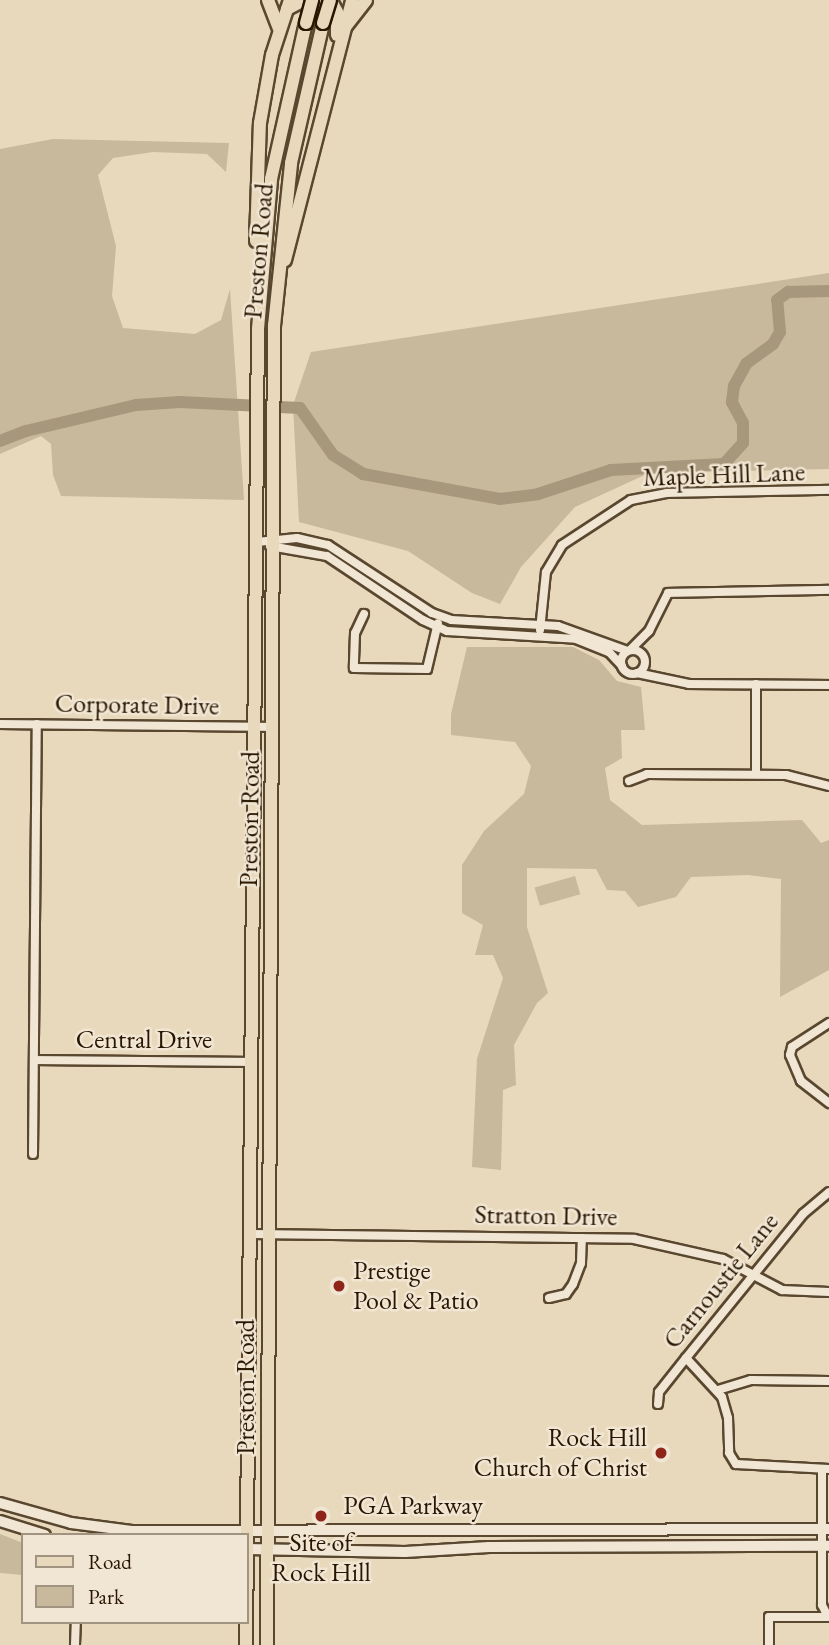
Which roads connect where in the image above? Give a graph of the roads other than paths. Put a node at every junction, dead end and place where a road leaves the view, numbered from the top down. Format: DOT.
graph roads {
  1 [pos="268,0"];
  2 [pos="312,0"];
  3 [pos="330,0"];
  4 [pos="352,0"];
  5 [pos="366,0"];
  6 [pos="288,5"];
  7 [pos="342,31"];
  8 [pos="279,33"];
  9 [pos="337,49"];
  10 [pos="274,346"];
  11 [pos="257,356"];
  12 [pos="829,489"];
  13 [pos="257,542"];
  14 [pos="273,542"];
  15 [pos="829,590"];
  16 [pos="364,614"];
  17 [pos="440,617"];
  18 [pos="540,625"];
  19 [pos="436,626"];
  20 [pos="649,631"];
  21 [pos="540,636"];
  22 [pos="629,651"];
  23 [pos="645,658"];
  24 [pos="621,666"];
  25 [pos="637,673"];
  26 [pos="660,676"];
  27 [pos="756,684"];
  28 [pos="829,685"];
  29 [pos="0,724"];
  30 [pos="37,724"];
  31 [pos="257,727"];
  32 [pos="274,727"];
  33 [pos="756,774"];
  34 [pos="629,781"];
  35 [pos="829,786"];
  36 [pos="255,946"];
  37 [pos="271,946"];
  38 [pos="829,1023"];
  39 [pos="35,1060"];
  40 [pos="254,1062"];
  41 [pos="270,1072"];
  42 [pos="829,1103"];
  43 [pos="33,1154"];
  44 [pos="829,1192"];
  45 [pos="252,1234"];
  46 [pos="269,1234"];
  47 [pos="582,1238"];
  48 [pos="753,1276"];
  49 [pos="829,1292"];
  50 [pos="549,1298"];
  51 [pos="686,1358"];
  52 [pos="829,1381"];
  53 [pos="718,1390"];
  54 [pos="658,1405"];
  55 [pos="826,1469"];
  56 [pos="0,1503"];
  57 [pos="0,1521"];
  58 [pos="825,1528"];
  59 [pos="88,1530"];
  60 [pos="268,1530"];
  61 [pos="248,1531"];
  62 [pos="39,1533"];
  63 [pos="825,1546"];
  64 [pos="268,1548"];
  65 [pos="248,1549"];
  66 [pos="829,1617"];
  67 [pos="76,1624"];
  68 [pos="246,1624"];
  69 [pos="75,1645"];
  70 [pos="246,1645"];
  71 [pos="267,1645"];
  72 [pos="769,1645"];
  1 -- 8 [label="main road"];
  2 -- 11 [label="main road, Preston Road, bridge"];
  3 -- 10 [label="main road, Preston Road, bridge"];
  4 -- 7 [label="main road"];
  5 -- 7 [label="main road"];
  6 -- 8 [label="main road"];
  6 -- 9 [label="main road"];
  7 -- 9 [label="main road"];
  8 -- 11 [label="main road"];
  9 -- 10 [label="main road"];
  10 -- 14 [label="main road, Preston Road"];
  11 -- 13 [label="main road, Preston Road"];
  12 -- 18 [label="street, Maple Hill Lane"];
  13 -- 14 [label="street"];
  13 -- 31 [label="main road, Preston Road"];
  14 -- 17 [label="street"];
  14 -- 19 [label="street"];
  14 -- 32 [label="main road, Preston Road"];
  15 -- 20 [label="street"];
  16 -- 19 [label="street"];
  17 -- 18 [label="street"];
  17 -- 19 [label="street"];
  18 -- 21 [label="street, Maple Hill Lane"];
  18 -- 22 [label="street"];
  19 -- 21 [label="street"];
  20 -- 22 [label="street"];
  20 -- 23 [label="street"];
  21 -- 24 [label="street"];
  22 -- 23 [label="street"];
  22 -- 24 [label="street"];
  23 -- 25 [label="street"];
  23 -- 26 [label="street"];
  24 -- 25 [label="street"];
  25 -- 26 [label="street"];
  26 -- 27 [label="street"];
  27 -- 28 [label="street"];
  27 -- 33 [label="street"];
  29 -- 30 [label="street, Corporate Drive"];
  30 -- 31 [label="street, Corporate Drive"];
  30 -- 39 [label="street"];
  31 -- 32 [label="street, Corporate Drive"];
  31 -- 36 [label="main road, Preston Road"];
  32 -- 37 [label="main road, Preston Road"];
  33 -- 34 [label="street"];
  33 -- 35 [label="street"];
  36 -- 37 [label="main road"];
  36 -- 40 [label="main road, Preston Road"];
  37 -- 41 [label="main road, Preston Road"];
  38 -- 42 [label="street"];
  39 -- 40 [label="street, Central Drive"];
  39 -- 43 [label="street"];
  40 -- 41 [label="main road"];
  40 -- 45 [label="main road, Preston Road"];
  41 -- 46 [label="main road, Preston Road"];
  44 -- 48 [label="street, Carnoustie Lane"];
  45 -- 46 [label="street, Stratton Drive"];
  45 -- 61 [label="main road, Preston Road"];
  46 -- 47 [label="street, Stratton Drive"];
  46 -- 60 [label="main road, Preston Road"];
  47 -- 48 [label="street, Stratton Drive"];
  47 -- 50 [label="street"];
  48 -- 49 [label="street, Stratton Drive"];
  48 -- 51 [label="street, Carnoustie Lane"];
  51 -- 53 [label="street"];
  51 -- 54 [label="street, Carnoustie Lane"];
  52 -- 53 [label="street"];
  53 -- 55 [label="street"];
  55 -- 58 [label="street"];
  56 -- 59 [label="main road, PGA Parkway"];
  57 -- 62 [label="main road"];
  58 -- 60 [label="main road, PGA Parkway"];
  58 -- 63 [label="street"];
  59 -- 61 [label="main road, PGA Parkway"];
  60 -- 61 [label="main road, PGA Parkway"];
  60 -- 64 [label="main road, Preston Road"];
  63 -- 64 [label="main road, PGA Parkway"];
  63 -- 66 [label="street"];
  64 -- 65 [label="main road, PGA Parkway"];
  64 -- 71 [label="main road, Preston Road"];
  66 -- 72 [label="street"];
  67 -- 69 [label="street"];
  68 -- 70 [label="main road, Preston Road"];
}
